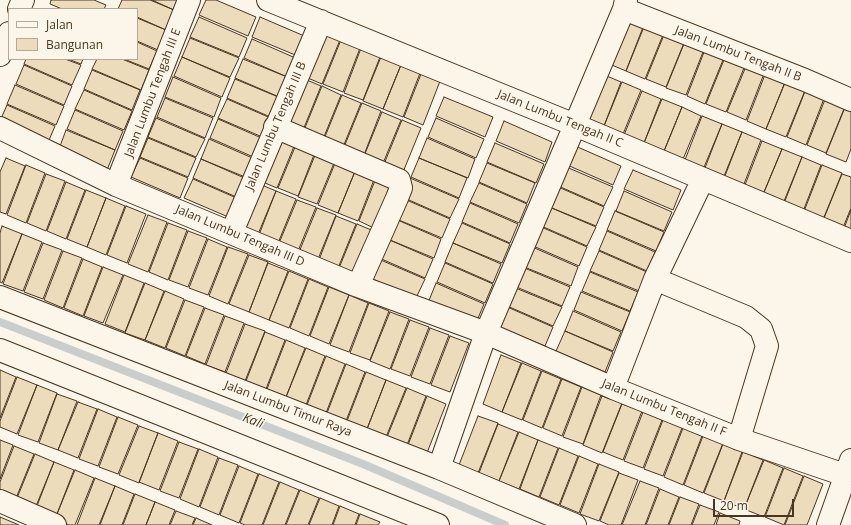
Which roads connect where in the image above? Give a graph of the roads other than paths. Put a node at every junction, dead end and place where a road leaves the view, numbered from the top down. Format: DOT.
graph roads {
  1 [pos="189,0"];
  2 [pos="268,0"];
  3 [pos="625,5"];
  4 [pos="321,21"];
  5 [pos="8,35"];
  6 [pos="0,55"];
  7 [pos="851,100"];
  8 [pos="575,125"];
  9 [pos="275,127"];
  10 [pos="0,128"];
  11 [pos="703,179"];
  12 [pos="116,185"];
  13 [pos="232,232"];
  14 [pos="851,241"];
  15 [pos="655,280"];
  16 [pos="358,286"];
  17 [pos="0,296"];
  18 [pos="486,332"];
  19 [pos="0,350"];
  20 [pos="612,388"];
  21 [pos="739,439"];
  22 [pos="439,468"];
  23 [pos="848,468"];
  24 [pos="0,502"];
  25 [pos="405,519"];
  26 [pos="55,525"];
  27 [pos="438,525"];
  28 [pos="575,525"];
  29 [pos="828,525"];
  1 -- 12 [label="street, Jalan Lumbu Tengah III E"];
  2 -- 4 [label="street, Jalan Lumbu Tengah II C"];
  3 -- 7 [label="street, Jalan Lumbu Tengah II B"];
  3 -- 8 [label="street"];
  4 -- 8 [label="street, Jalan Lumbu Tengah II C"];
  4 -- 9 [label="street, Jalan Lumbu Tengah III B"];
  5 -- 6 [label="street"];
  8 -- 11 [label="street, Jalan Lumbu Tengah II C"];
  8 -- 18 [label="street"];
  9 -- 13 [label="street, Jalan Lumbu Tengah III B"];
  9 -- 16 [label="street"];
  10 -- 12 [label="street, Jalan Lumbu Tengah III D"];
  11 -- 14 [label="street, Jalan Lumbu Tengah II C"];
  11 -- 15 [label="street"];
  12 -- 13 [label="street, Jalan Lumbu Tengah III D"];
  13 -- 16 [label="street, Jalan Lumbu Tengah III D"];
  15 -- 20 [label="street"];
  15 -- 21 [label="street"];
  16 -- 18 [label="street, Jalan Lumbu Tengah III D"];
  17 -- 22 [label="street, Jalan Lumbu Timur Raya"];
  18 -- 20 [label="street, Jalan Lumbu Tengah II F"];
  18 -- 22 [label="street"];
  19 -- 25 [label="street"];
  20 -- 21 [label="street, Jalan Lumbu Tengah II F"];
  21 -- 23 [label="street, Jalan Lumbu Tengah II F"];
  22 -- 28 [label="street, Jalan Lumbu Timur Raya"];
  23 -- 29 [label="street"];
  24 -- 26 [label="street"];
  25 -- 27 [label="street"];
}
